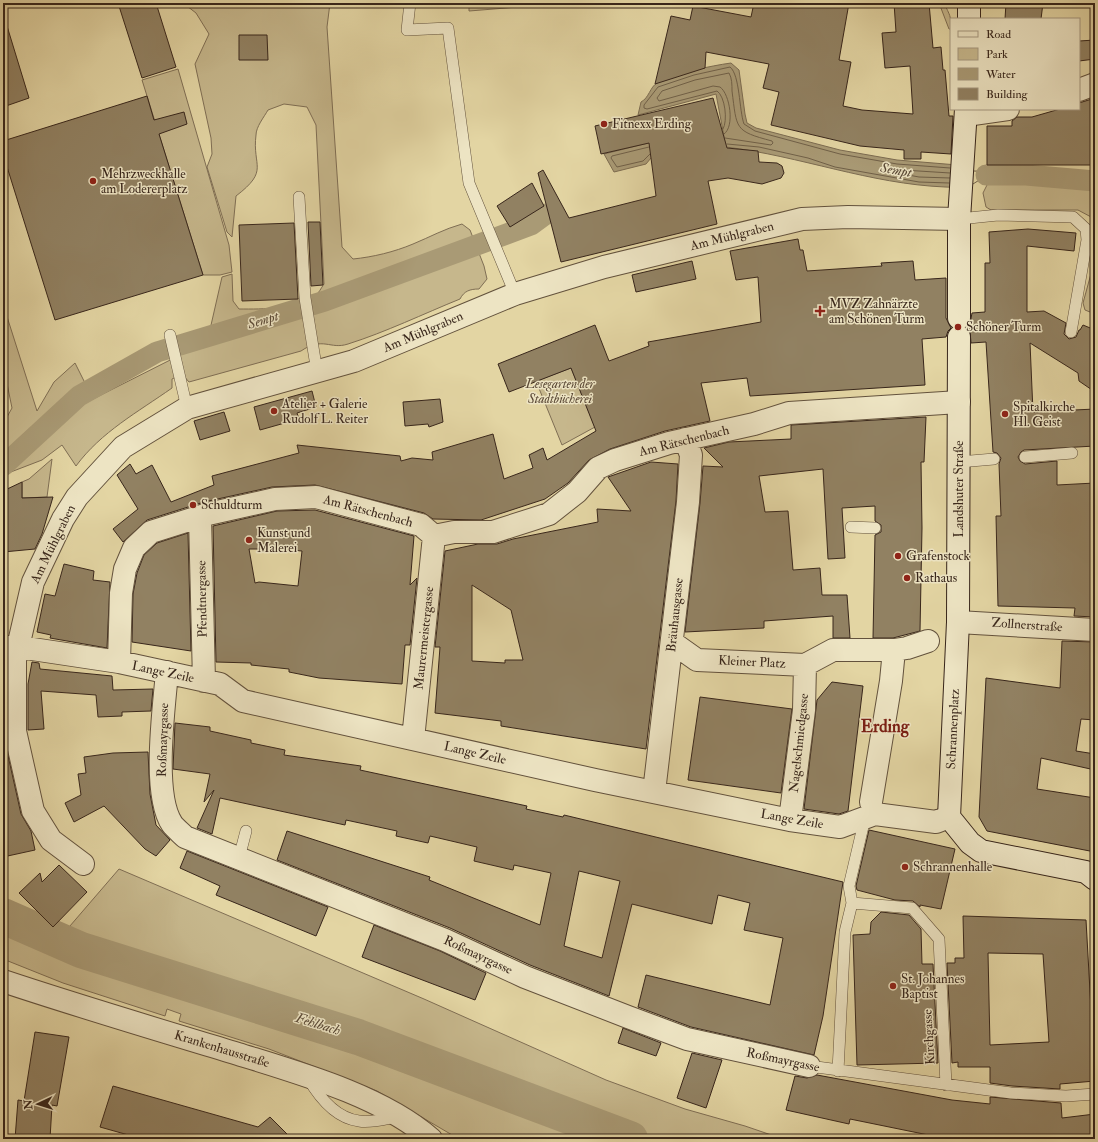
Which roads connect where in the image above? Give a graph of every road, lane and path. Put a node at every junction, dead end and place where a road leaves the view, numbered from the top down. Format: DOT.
graph roads {
  1 [pos="410,3"];
  2 [pos="969,3"];
  3 [pos="969,18"];
  4 [pos="1095,84"];
  5 [pos="1080,90"];
  6 [pos="994,110"];
  7 [pos="966,112"];
  8 [pos="299,197"];
  9 [pos="960,208"];
  10 [pos="515,294"];
  11 [pos="1072,332"];
  12 [pos="170,335"];
  13 [pos="317,372"];
  14 [pos="959,402"];
  15 [pos="186,408"];
  16 [pos="685,439"];
  17 [pos="1072,453"];
  18 [pos="1025,457"];
  19 [pos="994,459"];
  20 [pos="959,462"];
  21 [pos="200,517"];
  22 [pos="851,527"];
  23 [pos="875,528"];
  24 [pos="434,536"];
  25 [pos="965,628"];
  26 [pos="1095,630"];
  27 [pos="928,641"];
  28 [pos="673,642"];
  29 [pos="11,647"];
  30 [pos="894,650"];
  31 [pos="118,662"];
  32 [pos="806,665"];
  33 [pos="167,672"];
  34 [pos="204,681"];
  35 [pos="413,739"];
  36 [pos="654,792"];
  37 [pos="868,810"];
  38 [pos="949,817"];
  39 [pos="790,820"];
  40 [pos="246,831"];
  41 [pos="239,858"];
  42 [pos="83,864"];
  43 [pos="1095,879"];
  44 [pos="852,903"];
  45 [pos="4,987"];
  46 [pos="809,1066"];
  47 [pos="838,1071"];
  48 [pos="946,1085"];
  49 [pos="1095,1094"];
  50 [pos="431,1139"];
  1 -- 10 [label="lane"];
  2 -- 3 [label="street"];
  4 -- 5 [label="street"];
  6 -- 7 [label="street"];
  7 -- 9 [label="street, Landshuter Straße"];
  8 -- 13 [label="lane"];
  9 -- 10 [label="street, Am Mühlgraben"];
  9 -- 11 [label="lane"];
  9 -- 14 [label="street, Landshuter Straße"];
  10 -- 13 [label="street, Am Mühlgraben"];
  12 -- 15 [label="lane"];
  13 -- 15 [label="street, Am Mühlgraben"];
  14 -- 16 [label="street, Am Rätschenbach"];
  14 -- 20 [label="street, Landshuter Straße"];
  15 -- 29 [label="street, Am Mühlgraben"];
  16 -- 24 [label="street, Am Rätschenbach"];
  16 -- 28 [label="street, Bräuhausgasse"];
  17 -- 18 [label="lane"];
  19 -- 20 [label="lane"];
  20 -- 25 [label="street, Landshuter Straße"];
  21 -- 24 [label="street, Am Rätschenbach"];
  21 -- 31 [label="street, Am Rätschenbach"];
  21 -- 34 [label="street, Pfendtnergasse"];
  22 -- 23 [label="lane"];
  24 -- 35 [label="street, Maurermeistergasse"];
  25 -- 26 [label="street, Zollnerstraße"];
  25 -- 38 [label="street, Schrannenplatz"];
  27 -- 30 [label="street"];
  28 -- 32 [label="street, Kleiner Platz"];
  28 -- 36 [label="street, Bräuhausgasse"];
  29 -- 31 [label="street, Lange Zeile"];
  29 -- 42 [label="street, Am Mühlgraben"];
  30 -- 32 [label="street"];
  30 -- 37 [label="street"];
  31 -- 33 [label="street, Lange Zeile"];
  32 -- 39 [label="street, Nagelschmiedgasse"];
  33 -- 34 [label="street, Lange Zeile"];
  33 -- 41 [label="street, Roßmayrgasse"];
  34 -- 35 [label="street, Lange Zeile"];
  35 -- 36 [label="street, Lange Zeile"];
  36 -- 39 [label="street, Lange Zeile"];
  37 -- 38 [label="street, Lange Zeile"];
  37 -- 39 [label="street, Lange Zeile"];
  37 -- 44 [label="lane"];
  38 -- 43 [label="street"];
  40 -- 41 [label="lane"];
  41 -- 46 [label="street, Roßmayrgasse"];
  44 -- 47 [label="lane"];
  44 -- 48 [label="lane, Kirchgasse"];
  45 -- 50 [label="street, Krankenhausstraße"];
  46 -- 47 [label="lane, Roßmayrgasse"];
  47 -- 48 [label="lane, Roßmayrgasse"];
  48 -- 49 [label="lane"];
}
